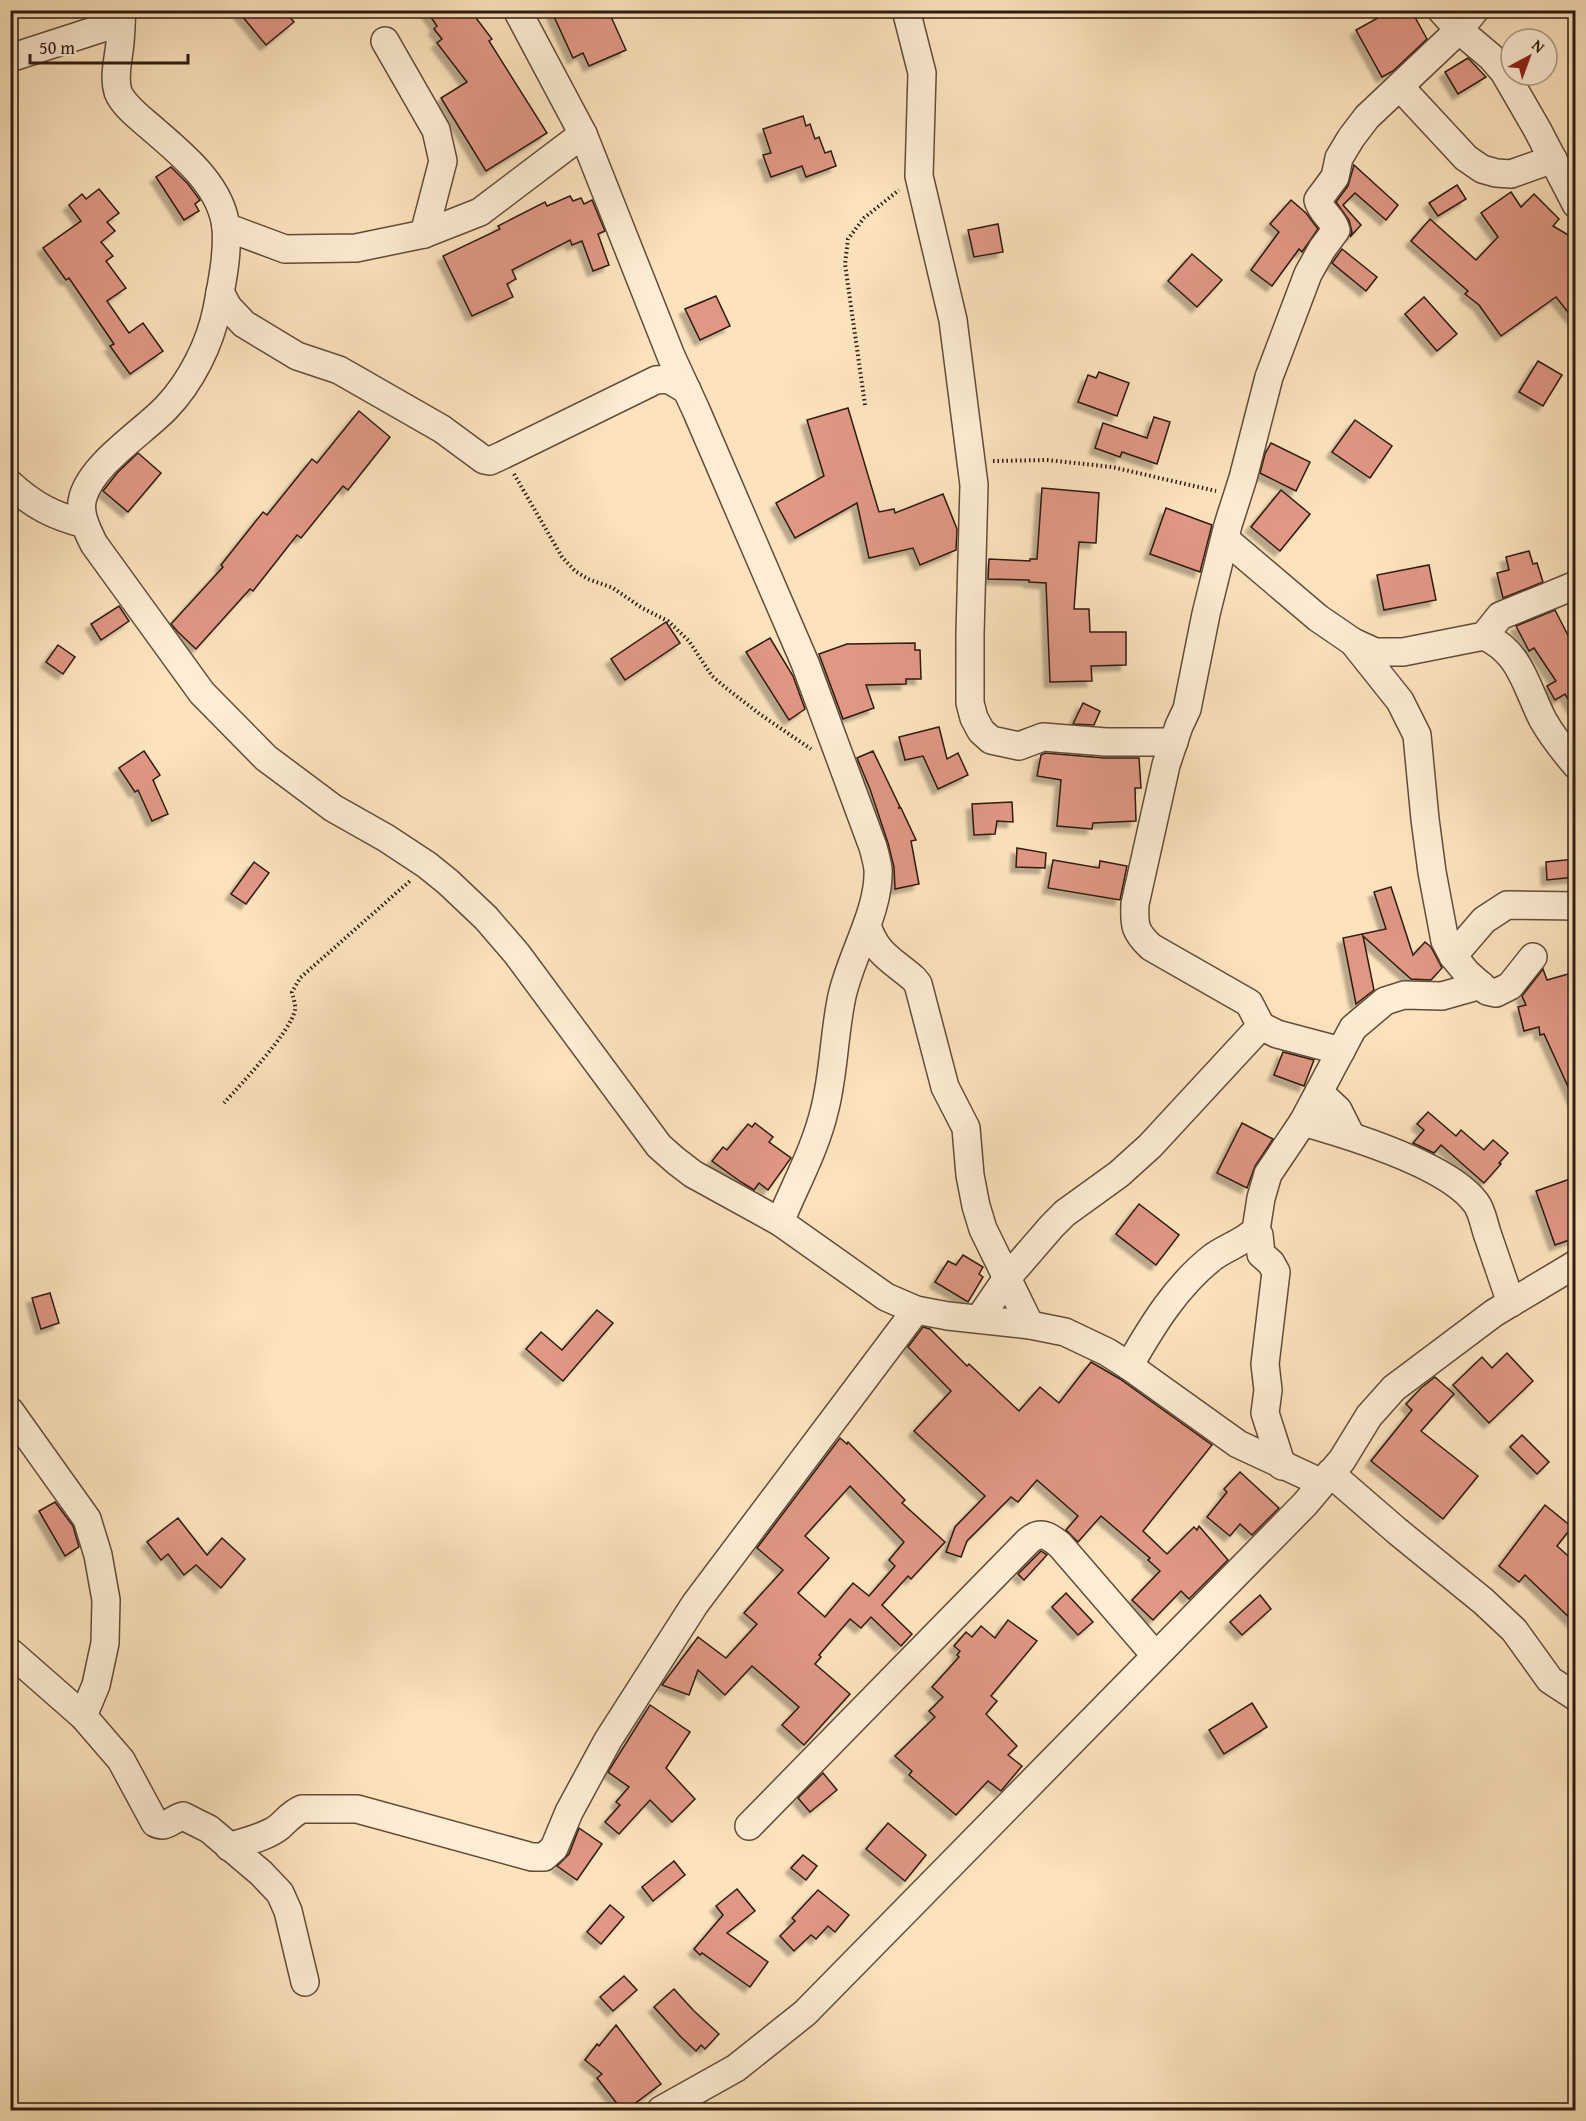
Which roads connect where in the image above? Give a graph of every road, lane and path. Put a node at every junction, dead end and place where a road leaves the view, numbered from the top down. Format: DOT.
graph roads {
  1 [pos="518,10"];
  2 [pos="906,10"];
  3 [pos="121,16"];
  4 [pos="1458,17"];
  5 [pos="386,42"];
  6 [pos="10,58"];
  7 [pos="1400,87"];
  8 [pos="583,134"];
  9 [pos="1553,159"];
  10 [pos="919,176"];
  11 [pos="1575,204"];
  12 [pos="226,227"];
  13 [pos="424,234"];
  14 [pos="220,292"];
  15 [pos="687,390"];
  16 [pos="865,405"];
  17 [pos="503,455"];
  18 [pos="971,461"];
  19 [pos="10,484"];
  20 [pos="1237,496"];
  21 [pos="85,524"];
  22 [pos="1225,538"];
  23 [pos="1575,585"];
  24 [pos="1484,636"];
  25 [pos="1353,642"];
  26 [pos="1174,742"];
  27 [pos="1575,765"];
  28 [pos="846,772"];
  29 [pos="427,865"];
  30 [pos="1575,906"];
  31 [pos="867,925"];
  32 [pos="1453,956"];
  33 [pos="1533,957"];
  34 [pos="1481,985"];
  35 [pos="1261,1026"];
  36 [pos="1341,1052"];
  37 [pos="1319,1092"];
  38 [pos="224,1103"];
  39 [pos="1303,1122"];
  40 [pos="1351,1136"];
  41 [pos="780,1222"];
  42 [pos="1256,1230"];
  43 [pos="1575,1264"];
  44 [pos="1007,1278"];
  45 [pos="1511,1303"];
  46 [pos="916,1310"];
  47 [pos="979,1319"];
  48 [pos="1030,1325"];
  49 [pos="1128,1366"];
  50 [pos="10,1411"];
  51 [pos="1282,1466"];
  52 [pos="1326,1478"];
  53 [pos="10,1652"];
  54 [pos="1155,1655"];
  55 [pos="1575,1697"];
  56 [pos="83,1716"];
  57 [pos="749,1826"];
  58 [pos="229,1847"];
  59 [pos="305,1982"];
  60 [pos="661,2110"];
  1 -- 8 [label="street"];
  2 -- 10 [label="street"];
  3 -- 6 [label="street"];
  3 -- 12 [label="street"];
  4 -- 7 [label="street"];
  4 -- 9 [label="street"];
  5 -- 13 [label="street"];
  7 -- 9 [label="street"];
  7 -- 20 [label="street"];
  8 -- 13 [label="street"];
  8 -- 15 [label="street"];
  9 -- 11 [label="street"];
  10 -- 16 [label="path"];
  10 -- 18 [label="street"];
  12 -- 13 [label="street"];
  12 -- 14 [label="street"];
  14 -- 17 [label="street"];
  14 -- 21 [label="street"];
  15 -- 17 [label="street"];
  15 -- 28 [label="street"];
  17 -- 28 [label="path"];
  18 -- 20 [label="path"];
  18 -- 26 [label="street"];
  19 -- 21 [label="street"];
  20 -- 22 [label="street"];
  21 -- 29 [label="street"];
  22 -- 25 [label="street"];
  22 -- 26 [label="street"];
  23 -- 24 [label="street"];
  24 -- 25 [label="street"];
  24 -- 27 [label="street"];
  25 -- 32 [label="street"];
  26 -- 35 [label="street"];
  28 -- 31 [label="street"];
  29 -- 38 [label="path"];
  29 -- 41 [label="street"];
  30 -- 32 [label="street"];
  31 -- 41 [label="street"];
  31 -- 44 [label="street"];
  32 -- 34 [label="street"];
  33 -- 34 [label="street"];
  34 -- 36 [label="street"];
  35 -- 36 [label="street"];
  35 -- 44 [label="street"];
  36 -- 37 [label="street"];
  37 -- 39 [label="street"];
  37 -- 40 [label="street"];
  39 -- 40 [label="street"];
  39 -- 42 [label="street"];
  40 -- 45 [label="street"];
  41 -- 46 [label="street"];
  42 -- 49 [label="street"];
  42 -- 51 [label="street"];
  43 -- 45 [label="street"];
  44 -- 47 [label="street"];
  44 -- 48 [label="street"];
  45 -- 52 [label="street"];
  46 -- 47 [label="street"];
  46 -- 58 [label="street"];
  47 -- 48 [label="street"];
  48 -- 49 [label="street"];
  49 -- 51 [label="street"];
  50 -- 56 [label="street"];
  51 -- 52 [label="street"];
  52 -- 54 [label="street"];
  52 -- 55 [label="street"];
  53 -- 56 [label="street"];
  54 -- 57 [label="street"];
  54 -- 60 [label="street"];
  56 -- 58 [label="street"];
  58 -- 59 [label="street"];
}
